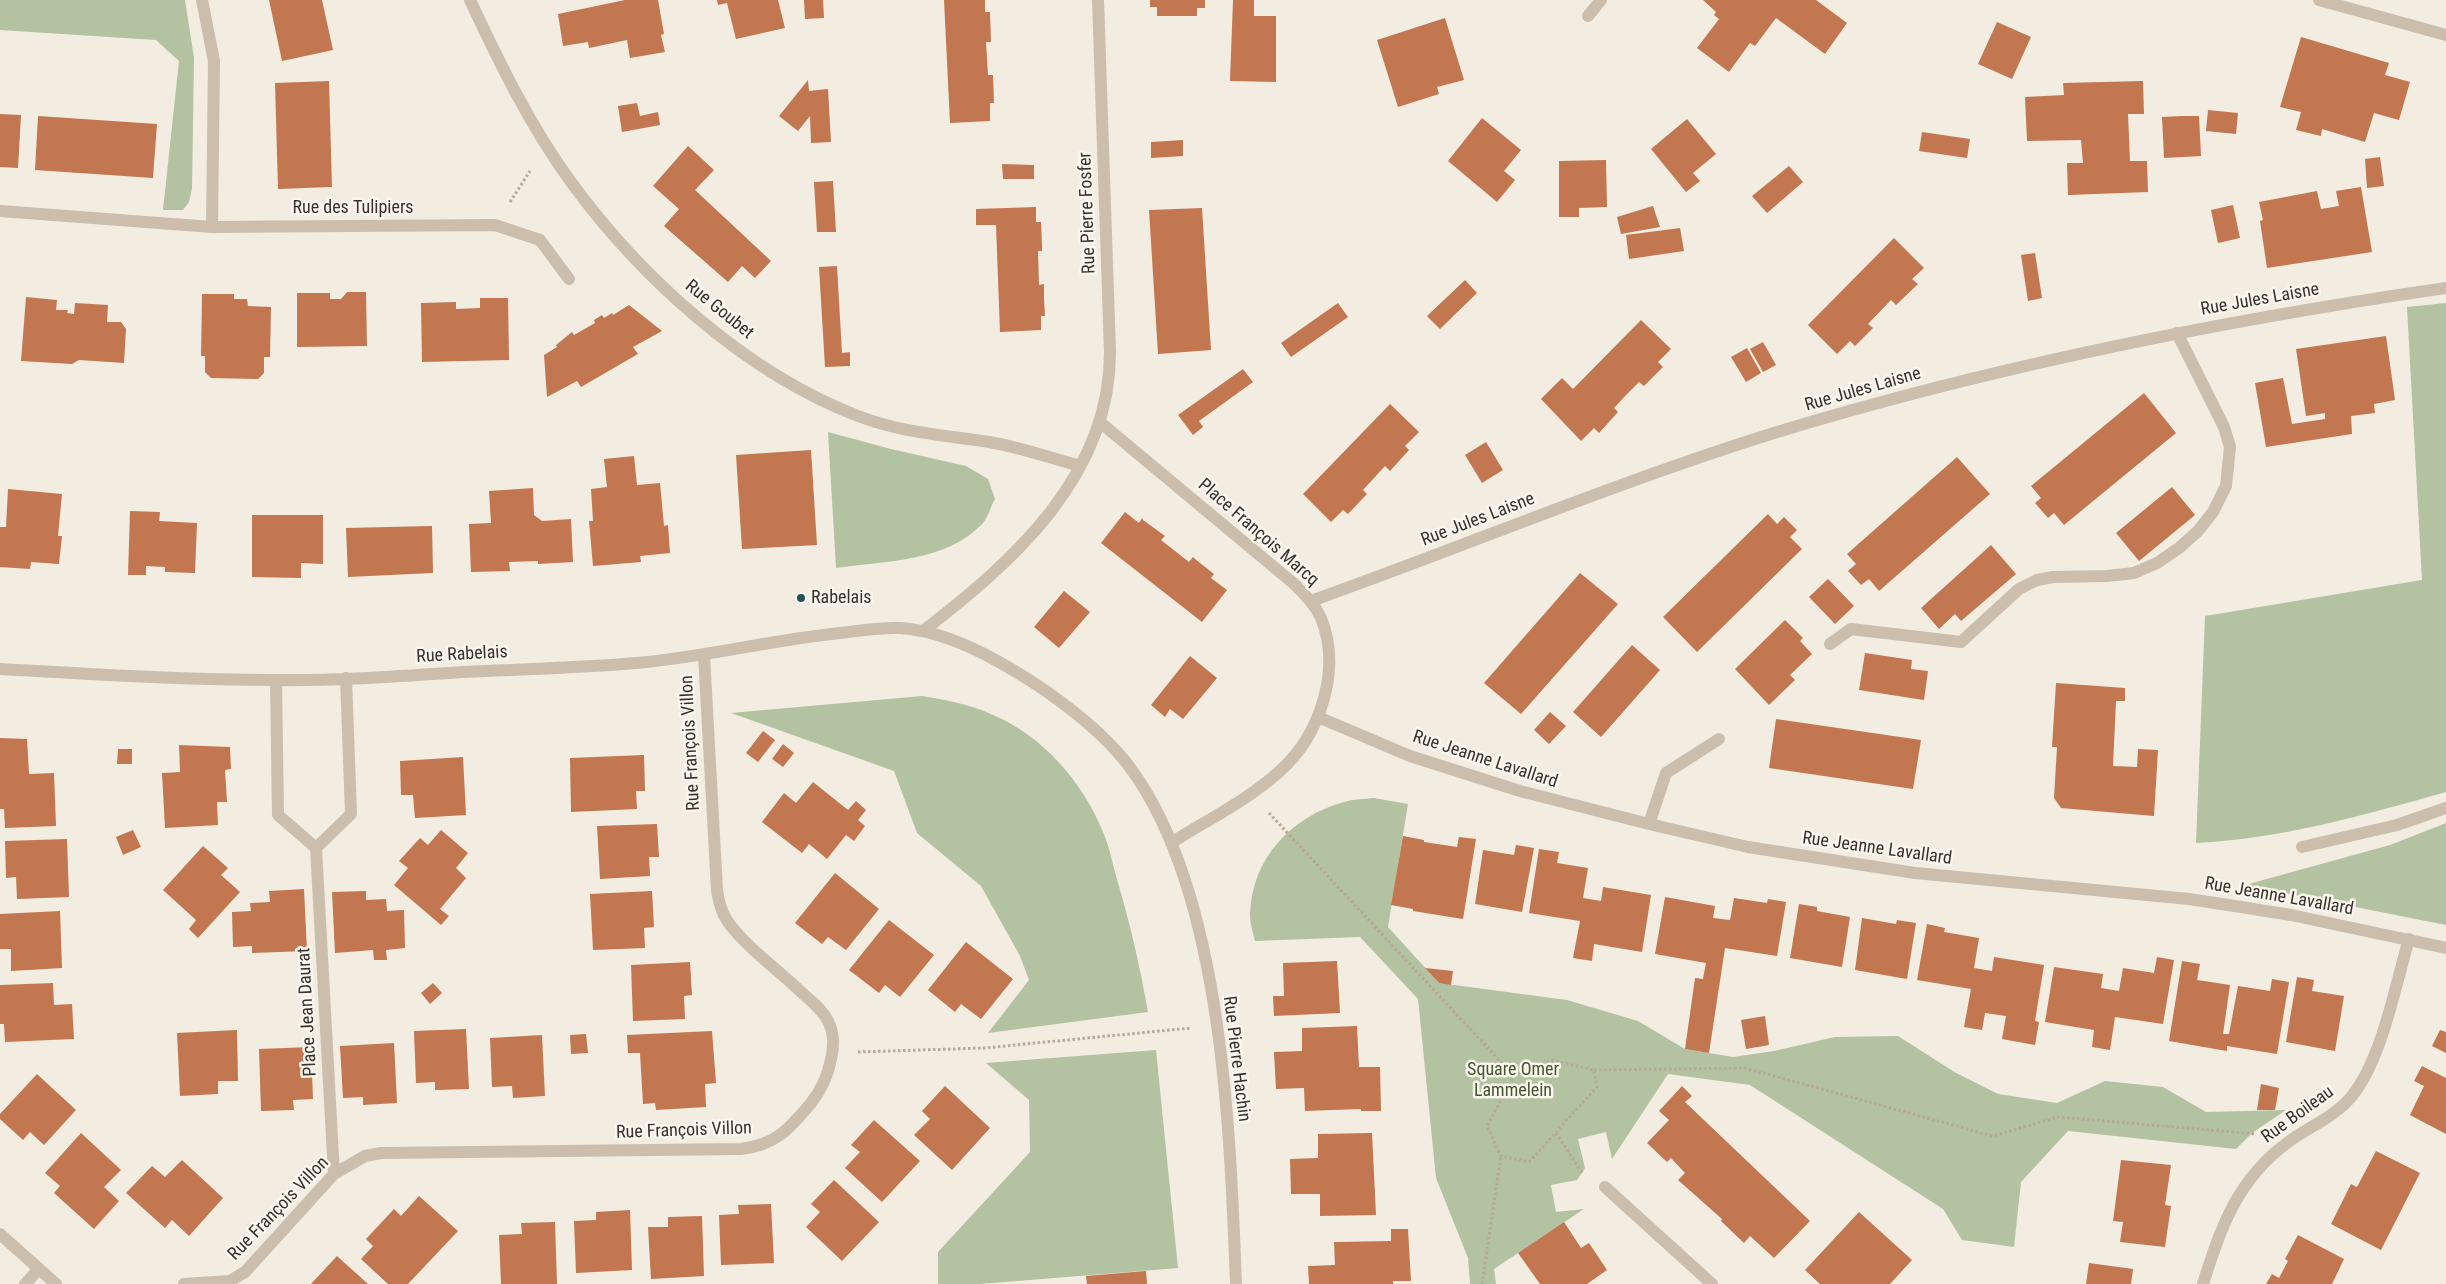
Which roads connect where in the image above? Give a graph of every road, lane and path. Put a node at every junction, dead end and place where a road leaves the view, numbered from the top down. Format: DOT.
graph roads {
  1 [pos="202,0"];
  2 [pos="470,0"];
  3 [pos="1098,0"];
  4 [pos="1600,0"];
  5 [pos="2319,0"];
  6 [pos="1588,16"];
  7 [pos="2446,35"];
  8 [pos="547,146"];
  9 [pos="0,211"];
  10 [pos="495,225"];
  11 [pos="212,227"];
  12 [pos="569,279"];
  13 [pos="2446,288"];
  14 [pos="2177,333"];
  15 [pos="1101,423"];
  16 [pos="1080,466"];
  17 [pos="1311,600"];
  18 [pos="923,631"];
  19 [pos="1830,644"];
  20 [pos="704,655"];
  21 [pos="0,669"];
  22 [pos="346,678"];
  23 [pos="276,680"];
  24 [pos="1318,717"];
  25 [pos="1718,739"];
  26 [pos="1249,793"];
  27 [pos="2446,808"];
  28 [pos="1648,824"];
  29 [pos="1171,843"];
  30 [pos="2302,847"];
  31 [pos="316,848"];
  32 [pos="2409,939"];
  33 [pos="2446,948"];
  34 [pos="1216,1026"];
  35 [pos="833,1053"];
  36 [pos="1594,1070"];
  37 [pos="1514,1076"];
  38 [pos="1556,1133"];
  39 [pos="2288,1142"];
  40 [pos="1500,1156"];
  41 [pos="334,1174"];
  42 [pos="1605,1187"];
  43 [pos="0,1234"];
  44 [pos="39,1269"];
  45 [pos="25,1284"];
  46 [pos="56,1284"];
  47 [pos="184,1284"];
  48 [pos="1236,1284"];
  49 [pos="1482,1284"];
  50 [pos="1712,1284"];
  51 [pos="2203,1284"];
  1 -- 11 [label="street"];
  2 -- 8 [label="street, Rue Goubet"];
  3 -- 15 [label="street, Rue Pierre Fosfer"];
  4 -- 6 [label="street"];
  5 -- 7 [label="street"];
  8 -- 10 [label="path"];
  8 -- 16 [label="street, Rue Goubet"];
  9 -- 11 [label="street, Rue des Tulipiers"];
  10 -- 11 [label="street, Rue des Tulipiers"];
  10 -- 12 [label="street, Rue des Tulipiers"];
  13 -- 14 [label="street, Rue Jules Laisne"];
  14 -- 17 [label="street, Rue Jules Laisne"];
  14 -- 19 [label="street"];
  15 -- 16 [label="street"];
  15 -- 17 [label="street, Place François Marcq"];
  16 -- 18 [label="street"];
  17 -- 24 [label="street, Place François Marcq"];
  18 -- 20 [label="street, Rue Rabelais"];
  18 -- 29 [label="street"];
  20 -- 22 [label="street, Rue Rabelais"];
  20 -- 35 [label="street, Rue François Villon"];
  21 -- 23 [label="street, Rue Rabelais"];
  22 -- 23 [label="street, Rue Rabelais"];
  22 -- 31 [label="street"];
  23 -- 31 [label="street"];
  24 -- 26 [label="street, Place François Marcq"];
  24 -- 28 [label="street, Rue Jeanne Lavallard"];
  25 -- 28 [label="street"];
  26 -- 29 [label="street, Place François Marcq"];
  26 -- 37 [label="path"];
  27 -- 30 [label="street"];
  28 -- 32 [label="street, Rue Jeanne Lavallard"];
  29 -- 34 [label="street, Rue Pierre Hachin"];
  31 -- 41 [label="street, Place Jean Daurat"];
  32 -- 33 [label="street, Rue Jeanne Lavallard"];
  32 -- 39 [label="street, Rue Boileau"];
  34 -- 35 [label="path"];
  34 -- 48 [label="street, Rue Pierre Hachin"];
  35 -- 41 [label="street, Rue François Villon"];
  36 -- 37 [label="path"];
  36 -- 38 [label="path"];
  36 -- 39 [label="path"];
  37 -- 40 [label="path"];
  38 -- 40 [label="path"];
  38 -- 42 [label="path"];
  39 -- 51 [label="street, Rue Boileau"];
  40 -- 49 [label="path"];
  41 -- 47 [label="street, Rue François Villon"];
  42 -- 50 [label="street"];
  43 -- 44 [label="street"];
  44 -- 45 [label="street"];
  44 -- 46 [label="street"];
}
